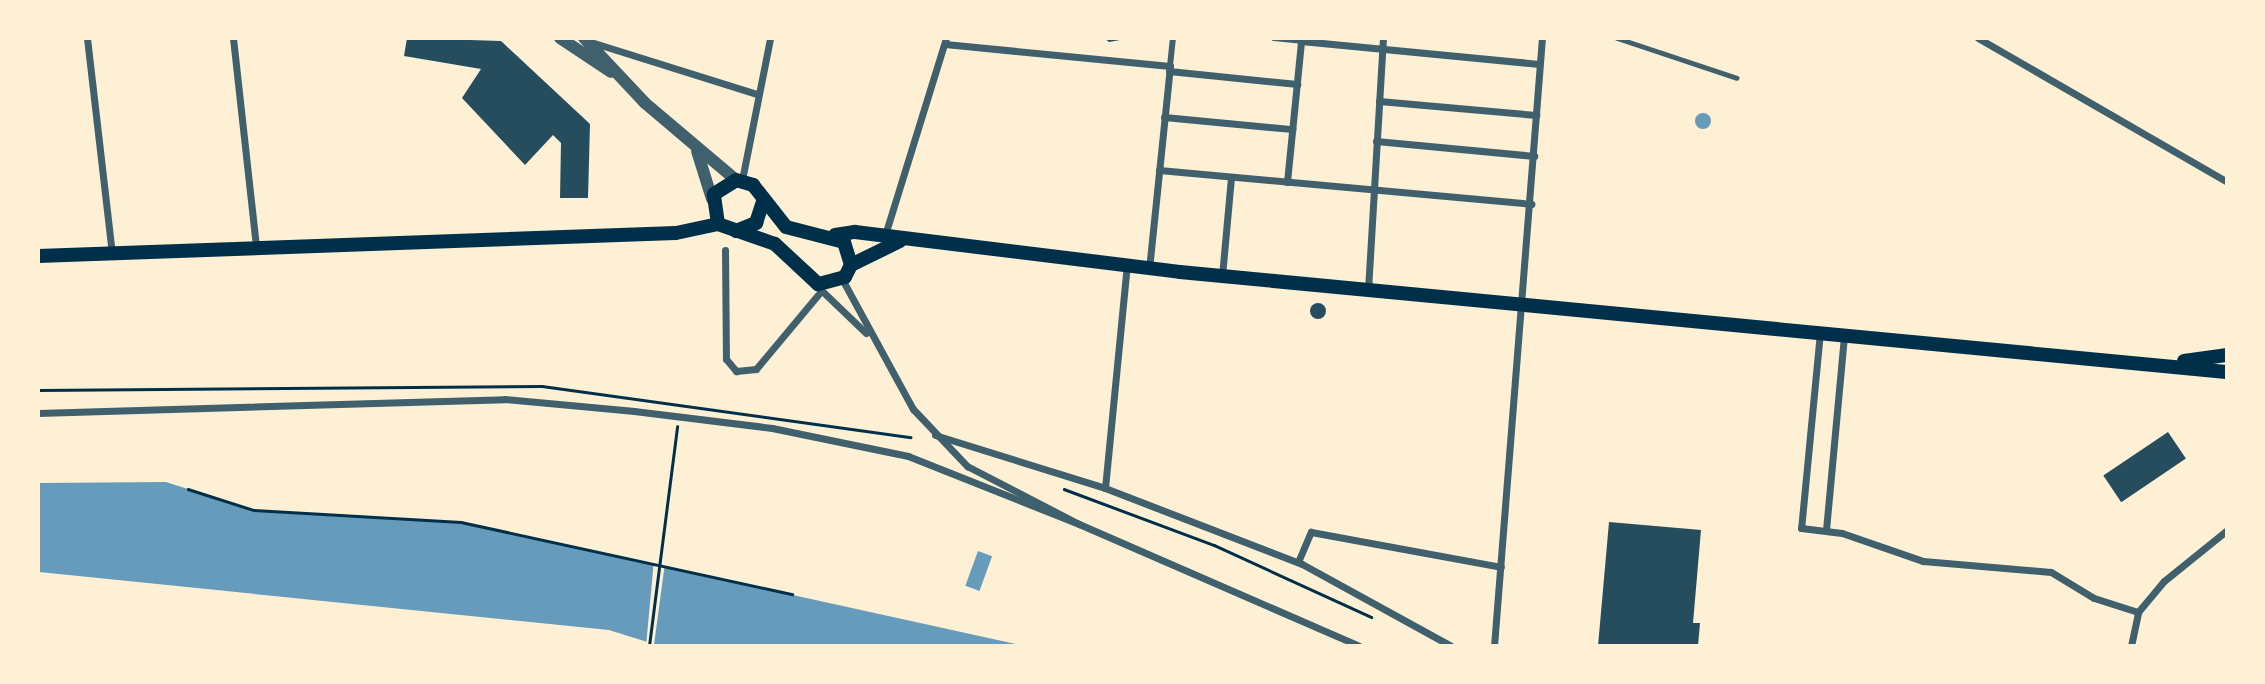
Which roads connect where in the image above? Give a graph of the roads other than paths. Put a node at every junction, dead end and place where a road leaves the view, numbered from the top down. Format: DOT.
graph roads {
  1 [pos="87,38"];
  2 [pos="233,38"];
  3 [pos="560,38"];
  4 [pos="770,38"];
  5 [pos="1173,38"];
  6 [pos="1274,38"];
  7 [pos="1383,38"];
  8 [pos="1542,38"];
  9 [pos="1617,38"];
  10 [pos="1978,38"];
  11 [pos="584,39"];
  12 [pos="946,41"];
  13 [pos="1301,41"];
  14 [pos="1382,49"];
  15 [pos="1539,64"];
  16 [pos="1170,69"];
  17 [pos="620,77"];
  18 [pos="1737,78"];
  19 [pos="1297,84"];
  20 [pos="757,94"];
  21 [pos="1379,101"];
  22 [pos="1536,115"];
  23 [pos="1164,117"];
  24 [pos="1292,129"];
  25 [pos="1376,141"];
  26 [pos="697,151"];
  27 [pos="1534,156"];
  28 [pos="1159,170"];
  29 [pos="1231,177"];
  30 [pos="739,180"];
  31 [pos="2227,181"];
  32 [pos="1287,182"];
  33 [pos="1374,190"];
  34 [pos="712,199"];
  35 [pos="763,201"];
  36 [pos="1531,204"];
  37 [pos="719,223"];
  38 [pos="735,232"];
  39 [pos="835,235"];
  40 [pos="885,237"];
  41 [pos="900,241"];
  42 [pos="256,246"];
  43 [pos="725,250"];
  44 [pos="111,253"];
  45 [pos="38,256"];
  46 [pos="851,265"];
  47 [pos="1128,265"];
  48 [pos="1149,268"];
  49 [pos="1222,276"];
  50 [pos="842,279"];
  51 [pos="820,288"];
  52 [pos="1368,290"];
  53 [pos="1524,304"];
  54 [pos="1820,331"];
  55 [pos="1844,333"];
  56 [pos="869,335"];
  57 [pos="2227,355"];
  58 [pos="2169,364"];
  59 [pos="2227,372"];
  60 [pos="38,413"];
  61 [pos="933,434"];
  62 [pos="1105,488"];
  63 [pos="1079,524"];
  64 [pos="1826,530"];
  65 [pos="2227,531"];
  66 [pos="1298,562"];
  67 [pos="1501,567"];
  68 [pos="2138,612"];
  69 [pos="1359,646"];
  70 [pos="1451,646"];
  71 [pos="1494,646"];
  72 [pos="2132,646"];
  1 -- 44 [label="street"];
  2 -- 42 [label="street"];
  3 -- 17 [label="street"];
  4 -- 20 [label="street"];
  5 -- 16 [label="street"];
  6 -- 13 [label="street"];
  7 -- 14 [label="street"];
  8 -- 15 [label="street"];
  9 -- 18 [label="lane"];
  10 -- 31 [label="street"];
  11 -- 17 [label="street"];
  11 -- 20 [label="street"];
  12 -- 16 [label="street"];
  12 -- 40 [label="street"];
  13 -- 14 [label="street"];
  13 -- 19 [label="street"];
  14 -- 15 [label="street"];
  14 -- 21 [label="street"];
  15 -- 22 [label="street"];
  16 -- 19 [label="street"];
  16 -- 23 [label="street"];
  17 -- 26 [label="street"];
  19 -- 24 [label="street"];
  20 -- 30 [label="street"];
  21 -- 22 [label="street"];
  21 -- 25 [label="street"];
  22 -- 27 [label="street"];
  23 -- 24 [label="street"];
  23 -- 28 [label="street"];
  24 -- 32 [label="street"];
  25 -- 27 [label="street"];
  25 -- 33 [label="street"];
  26 -- 30 [label="street"];
  26 -- 34 [label="street"];
  27 -- 36 [label="street"];
  28 -- 29 [label="street"];
  28 -- 48 [label="street"];
  29 -- 32 [label="street"];
  29 -- 49 [label="street"];
  30 -- 34 [label="main road"];
  30 -- 35 [label="main road"];
  32 -- 33 [label="street"];
  33 -- 36 [label="street"];
  33 -- 52 [label="street"];
  34 -- 37 [label="main road"];
  35 -- 38 [label="main road"];
  35 -- 39 [label="main road"];
  36 -- 53 [label="street"];
  37 -- 38 [label="main road"];
  37 -- 42 [label="main road"];
  38 -- 51 [label="main road"];
  39 -- 40 [label="main road"];
  39 -- 46 [label="main road"];
  40 -- 41 [label="main road"];
  41 -- 46 [label="main road"];
  41 -- 47 [label="main road"];
  42 -- 44 [label="main road"];
  43 -- 51 [label="street"];
  44 -- 45 [label="main road"];
  46 -- 50 [label="main road"];
  47 -- 48 [label="main road"];
  47 -- 62 [label="street"];
  48 -- 49 [label="main road"];
  49 -- 52 [label="main road"];
  50 -- 51 [label="main road"];
  50 -- 56 [label="street"];
  51 -- 56 [label="street"];
  52 -- 53 [label="main road"];
  53 -- 54 [label="main road"];
  53 -- 67 [label="street"];
  54 -- 55 [label="main road"];
  54 -- 64 [label="street"];
  55 -- 58 [label="main road"];
  55 -- 64 [label="street"];
  56 -- 61 [label="street"];
  57 -- 58 [label="main road"];
  58 -- 59 [label="main road"];
  60 -- 63 [label="street"];
  61 -- 62 [label="street"];
  61 -- 63 [label="street"];
  62 -- 66 [label="street"];
  63 -- 69 [label="street"];
  64 -- 68 [label="street"];
  65 -- 68 [label="street"];
  66 -- 67 [label="street"];
  66 -- 70 [label="street"];
  67 -- 71 [label="street"];
  68 -- 72 [label="street"];
}
